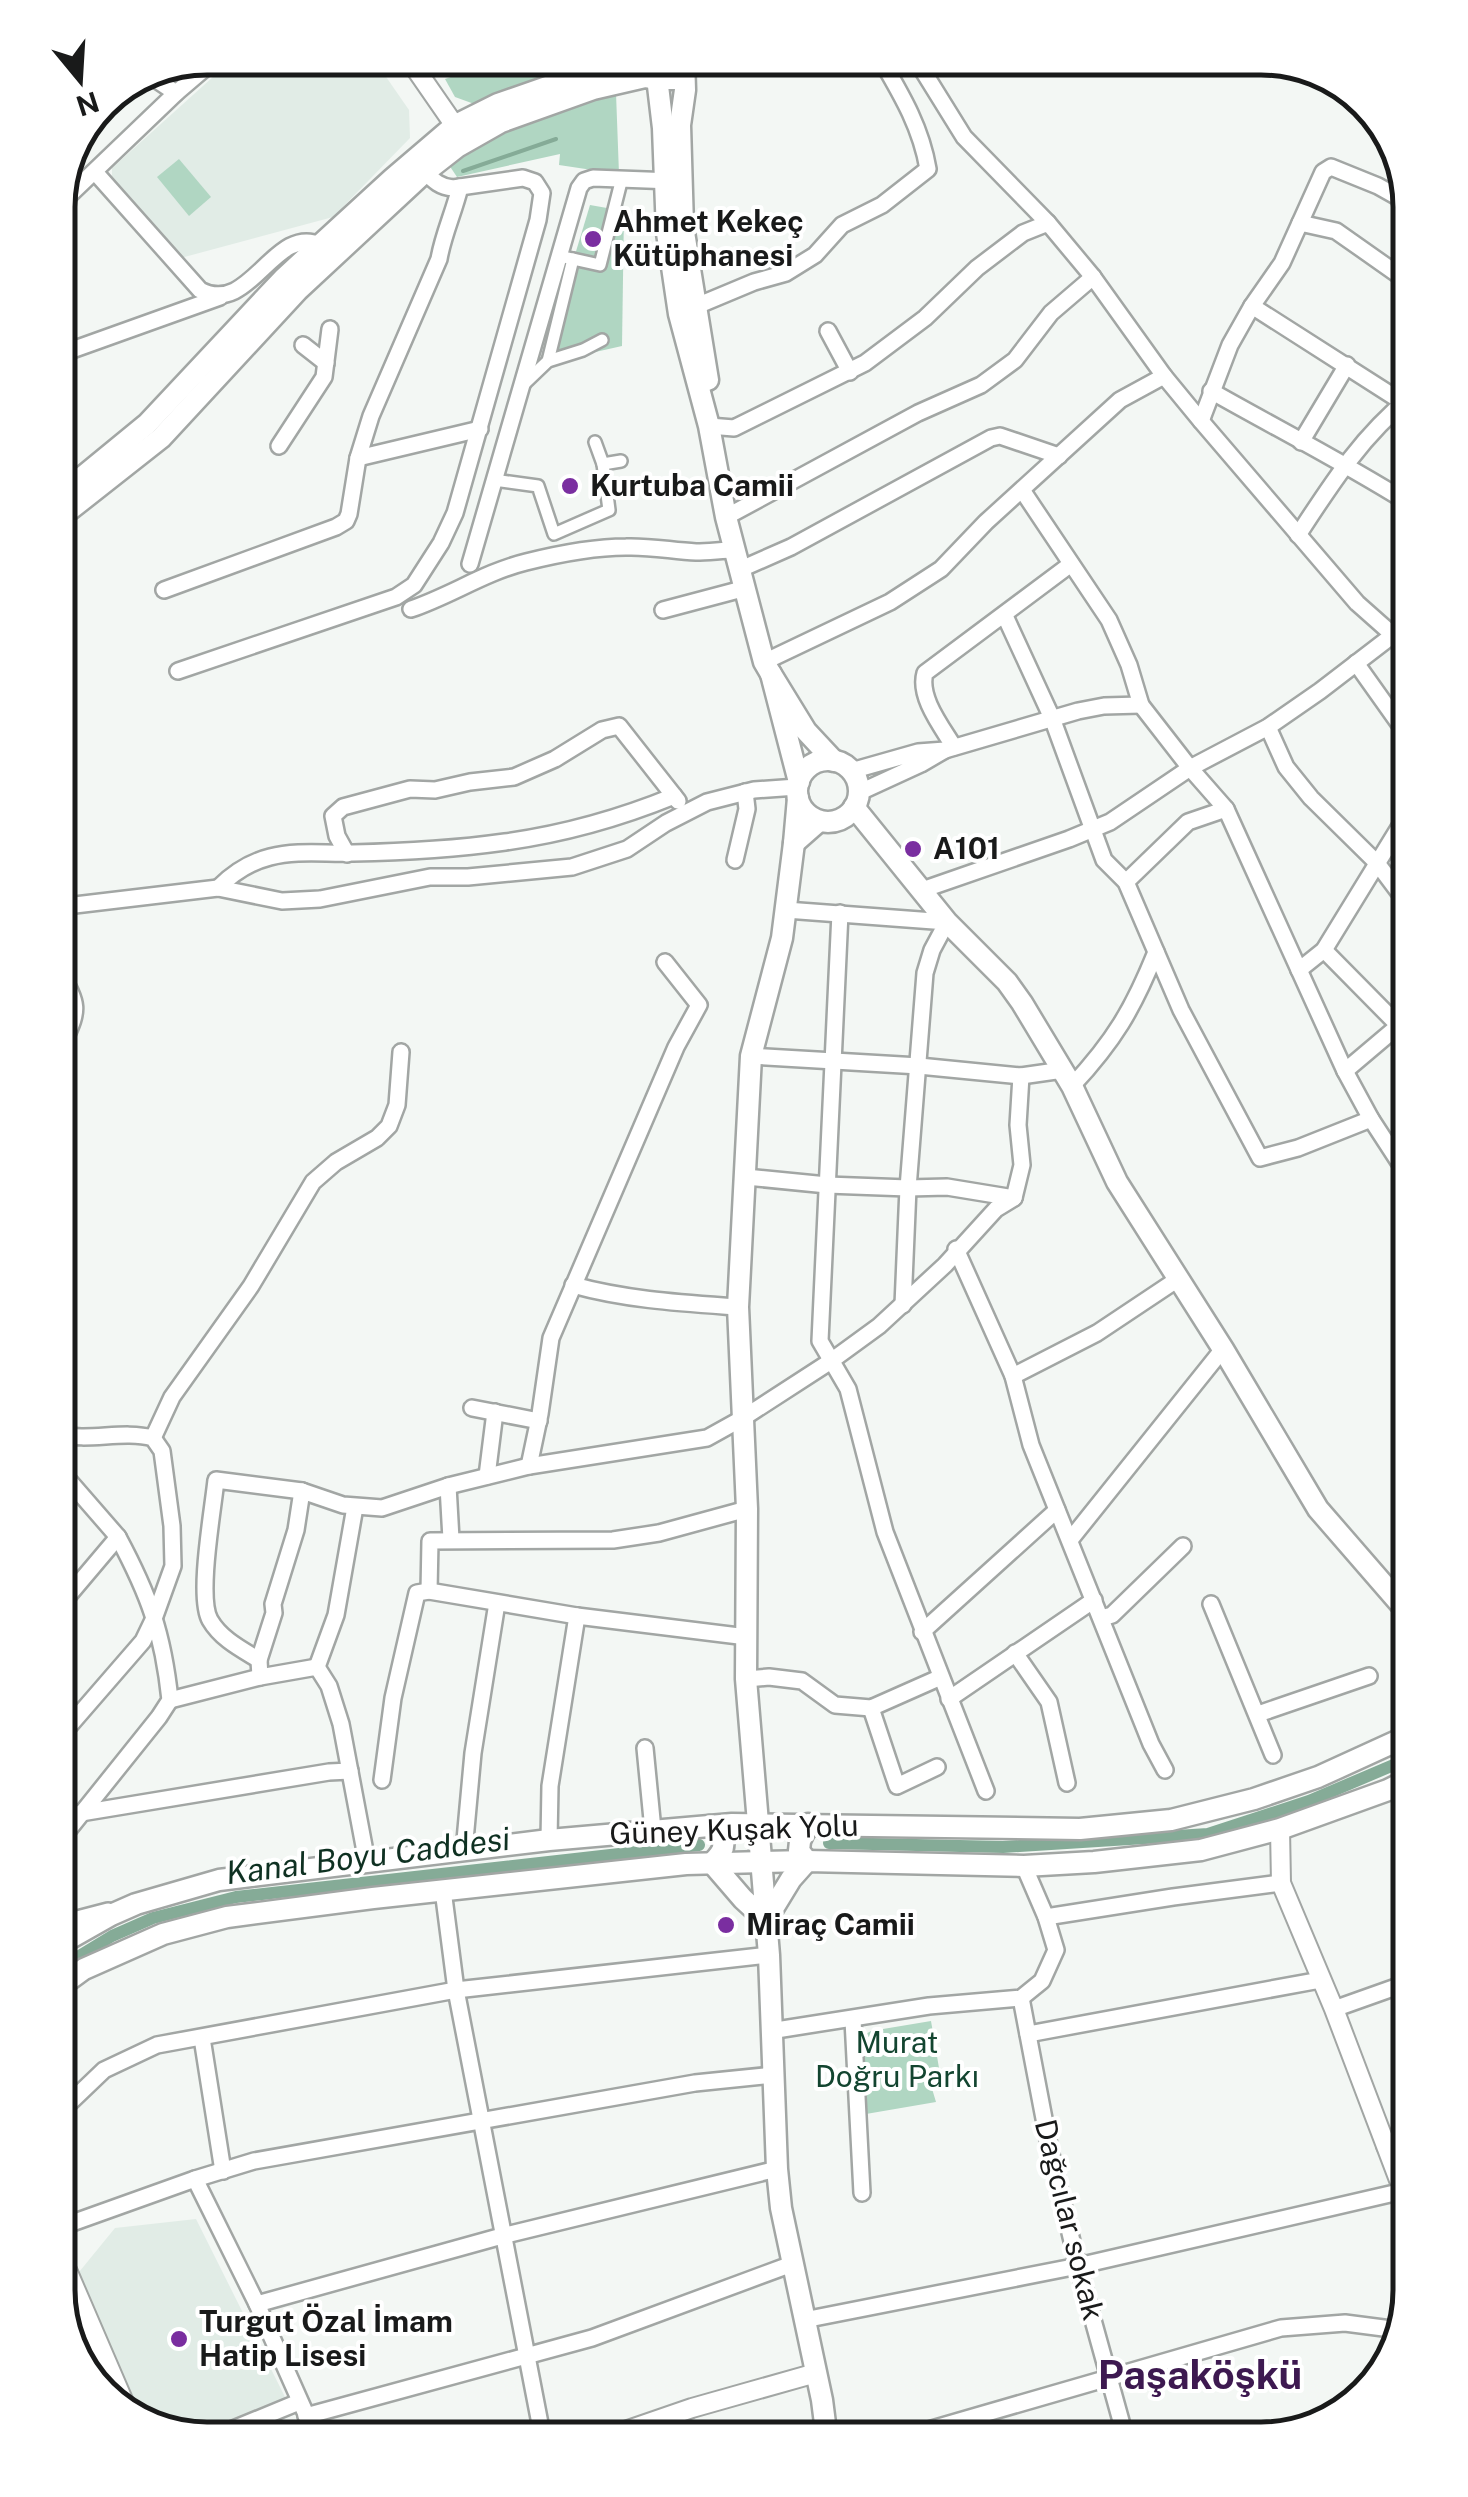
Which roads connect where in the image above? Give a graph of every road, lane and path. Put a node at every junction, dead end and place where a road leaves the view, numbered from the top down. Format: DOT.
graph roads {
  1 [pos="420,75"];
  2 [pos="578,75"];
  3 [pos="656,75"];
  4 [pos="668,75"];
  5 [pos="684,75"];
  6 [pos="890,75"];
  7 [pos="926,75"];
  8 [pos="196,76"];
  9 [pos="656,80"];
  10 [pos="162,83"];
  11 [pos="176,93"];
  12 [pos="460,134"];
  13 [pos="95,172"];
  14 [pos="425,172"];
  15 [pos="622,178"];
  16 [pos="673,181"];
  17 [pos="460,187"];
  18 [pos="76,189"];
  19 [pos="1391,194"];
  20 [pos="1048,222"];
  21 [pos="1300,223"];
  22 [pos="320,245"];
  23 [pos="566,258"];
  24 [pos="1393,267"];
  25 [pos="1093,277"];
  26 [pos="228,294"];
  27 [pos="1252,306"];
  28 [pos="688,310"];
  29 [pos="330,330"];
  30 [pos="828,331"];
  31 [pos="602,340"];
  32 [pos="303,345"];
  33 [pos="75,349"];
  34 [pos="548,361"];
  35 [pos="326,363"];
  36 [pos="1346,365"];
  37 [pos="850,372"];
  38 [pos="1164,376"];
  39 [pos="521,387"];
  40 [pos="1211,392"];
  41 [pos="1393,393"];
  42 [pos="1393,414"];
  43 [pos="1200,421"];
  44 [pos="709,426"];
  45 [pos="480,428"];
  46 [pos="596,442"];
  47 [pos="1301,442"];
  48 [pos="278,446"];
  49 [pos="1059,456"];
  50 [pos="358,458"];
  51 [pos="621,462"];
  52 [pos="1344,463"];
  53 [pos="603,464"];
  54 [pos="494,480"];
  55 [pos="75,483"];
  56 [pos="1022,490"];
  57 [pos="1393,493"];
  58 [pos="75,506"];
  59 [pos="726,516"];
  60 [pos="567,529"];
  61 [pos="1298,535"];
  62 [pos="574,552"];
  63 [pos="470,564"];
  64 [pos="1071,564"];
  65 [pos="741,569"];
  66 [pos="164,590"];
  67 [pos="411,609"];
  68 [pos="664,610"];
  69 [pos="1004,616"];
  70 [pos="1393,635"];
  71 [pos="1356,663"];
  72 [pos="768,668"];
  73 [pos="178,671"];
  74 [pos="1140,705"];
  75 [pos="1393,716"];
  76 [pos="1052,718"];
  77 [pos="1268,727"];
  78 [pos="949,748"];
  79 [pos="843,766"];
  80 [pos="1190,768"];
  81 [pos="798,789"];
  82 [pos="745,792"];
  83 [pos="674,796"];
  84 [pos="856,800"];
  85 [pos="1226,810"];
  86 [pos="687,812"];
  87 [pos="819,820"];
  88 [pos="1093,830"];
  89 [pos="1393,837"];
  90 [pos="794,843"];
  91 [pos="347,854"];
  92 [pos="735,860"];
  93 [pos="1377,863"];
  94 [pos="1126,882"];
  95 [pos="1393,884"];
  96 [pos="218,888"];
  97 [pos="922,890"];
  98 [pos="75,905"];
  99 [pos="786,910"];
  100 [pos="840,913"];
  101 [pos="947,922"];
  102 [pos="1324,950"];
  103 [pos="1156,952"];
  104 [pos="666,962"];
  105 [pos="1299,970"];
  106 [pos="1393,1010"];
  107 [pos="1393,1031"];
  108 [pos="401,1052"];
  109 [pos="751,1056"];
  110 [pos="834,1062"];
  111 [pos="919,1066"];
  112 [pos="1345,1070"];
  113 [pos="1022,1076"];
  114 [pos="1068,1078"];
  115 [pos="1371,1119"];
  116 [pos="1393,1148"];
  117 [pos="746,1178"];
  118 [pos="827,1186"];
  119 [pos="908,1188"];
  120 [pos="1014,1198"];
  121 [pos="956,1249"];
  122 [pos="1178,1279"];
  123 [pos="572,1286"];
  124 [pos="903,1304"];
  125 [pos="738,1307"];
  126 [pos="1223,1348"];
  127 [pos="830,1361"];
  128 [pos="1012,1376"];
  129 [pos="472,1408"];
  130 [pos="495,1412"];
  131 [pos="743,1418"];
  132 [pos="539,1421"];
  133 [pos="75,1437"];
  134 [pos="153,1438"];
  135 [pos="530,1466"];
  136 [pos="487,1476"];
  137 [pos="448,1486"];
  138 [pos="75,1492"];
  139 [pos="302,1492"];
  140 [pos="354,1506"];
  141 [pos="748,1509"];
  142 [pos="1057,1510"];
  143 [pos="118,1537"];
  144 [pos="451,1540"];
  145 [pos="1070,1540"];
  146 [pos="1183,1546"];
  147 [pos="75,1588"];
  148 [pos="429,1591"];
  149 [pos="1393,1595"];
  150 [pos="1094,1600"];
  151 [pos="497,1602"];
  152 [pos="1211,1604"];
  153 [pos="155,1616"];
  154 [pos="577,1616"];
  155 [pos="1102,1618"];
  156 [pos="922,1632"];
  157 [pos="747,1637"];
  158 [pos="1015,1653"];
  159 [pos="259,1660"];
  160 [pos="317,1667"];
  161 [pos="1370,1676"];
  162 [pos="260,1677"];
  163 [pos="940,1677"];
  164 [pos="746,1679"];
  165 [pos="949,1699"];
  166 [pos="170,1700"];
  167 [pos="870,1708"];
  168 [pos="1258,1714"];
  169 [pos="75,1719"];
  170 [pos="1393,1743"];
  171 [pos="645,1748"];
  172 [pos="1273,1755"];
  173 [pos="936,1767"];
  174 [pos="1164,1770"];
  175 [pos="350,1771"];
  176 [pos="382,1780"];
  177 [pos="1067,1783"];
  178 [pos="1393,1788"];
  179 [pos="986,1791"];
  180 [pos="82,1813"];
  181 [pos="75,1822"];
  182 [pos="760,1824"];
  183 [pos="808,1824"];
  184 [pos="710,1826"];
  185 [pos="1280,1829"];
  186 [pos="653,1830"];
  187 [pos="550,1840"];
  188 [pos="464,1850"];
  189 [pos="763,1861"];
  190 [pos="807,1861"];
  191 [pos="368,1862"];
  192 [pos="712,1863"];
  193 [pos="1024,1866"];
  194 [pos="1281,1883"];
  195 [pos="442,1890"];
  196 [pos="136,1904"];
  197 [pos="1046,1917"];
  198 [pos="75,1920"];
  199 [pos="766,1920"];
  200 [pos="75,1935"];
  201 [pos="769,1955"];
  202 [pos="75,1976"];
  203 [pos="1320,1980"];
  204 [pos="1393,1988"];
  205 [pos="456,1990"];
  206 [pos="1021,1998"];
  207 [pos="1334,2010"];
  208 [pos="853,2020"];
  209 [pos="770,2031"];
  210 [pos="1028,2034"];
  211 [pos="202,2038"];
  212 [pos="773,2074"];
  213 [pos="75,2098"];
  214 [pos="480,2120"];
  215 [pos="1393,2141"];
  216 [pos="1385,2146"];
  217 [pos="1393,2166"];
  218 [pos="777,2169"];
  219 [pos="223,2171"];
  220 [pos="195,2180"];
  221 [pos="862,2192"];
  222 [pos="1393,2203"];
  223 [pos="75,2222"];
  224 [pos="502,2236"];
  225 [pos="792,2264"];
  226 [pos="1078,2266"];
  227 [pos="75,2289"];
  228 [pos="256,2304"];
  229 [pos="804,2320"];
  230 [pos="1387,2328"];
  231 [pos="527,2356"];
  232 [pos="816,2373"];
  233 [pos="1108,2377"];
  234 [pos="117,2386"];
  235 [pos="302,2409"];
  236 [pos="262,2422"];
  237 [pos="308,2422"];
  238 [pos="539,2422"];
  239 [pos="651,2422"];
  240 [pos="824,2422"];
  241 [pos="957,2422"];
  242 [pos="1121,2422"];
  1 -- 12 [label="street"];
  2 -- 12 [label="main road"];
  3 -- 9 [label="main road"];
  4 -- 9 [label="main road"];
  5 -- 16 [label="main road"];
  6 -- 28 [label="street"];
  7 -- 20 [label="street"];
  8 -- 11 [label="street"];
  9 -- 12 [label="main road"];
  9 -- 16 [label="main road"];
  10 -- 11 [label="street"];
  11 -- 13 [label="street"];
  12 -- 14 [label="main road"];
  12 -- 22 [label="main road"];
  13 -- 18 [label="street"];
  13 -- 26 [label="street"];
  14 -- 17 [label="street"];
  14 -- 58 [label="main road"];
  15 -- 16 [label="street"];
  15 -- 23 [label="street"];
  15 -- 23 [label="street"];
  16 -- 28 [label="main road"];
  17 -- 45 [label="street"];
  17 -- 50 [label="street"];
  19 -- 21 [label="street"];
  20 -- 25 [label="street"];
  20 -- 37 [label="street"];
  21 -- 24 [label="street"];
  21 -- 27 [label="street"];
  22 -- 26 [label="street"];
  22 -- 55 [label="main road"];
  23 -- 34 [label="street"];
  23 -- 39 [label="street"];
  25 -- 38 [label="street"];
  25 -- 59 [label="street"];
  26 -- 33 [label="street"];
  27 -- 36 [label="street"];
  27 -- 40 [label="street"];
  28 -- 44 [label="main road"];
  29 -- 35 [label="street"];
  30 -- 37 [label="street"];
  31 -- 34 [label="street"];
  32 -- 35 [label="street"];
  34 -- 39 [label="street"];
  35 -- 48 [label="street"];
  36 -- 41 [label="street"];
  36 -- 47 [label="street"];
  37 -- 44 [label="street"];
  38 -- 43 [label="street"];
  38 -- 49 [label="street"];
  39 -- 54 [label="street"];
  40 -- 43 [label="street"];
  40 -- 47 [label="street"];
  42 -- 52 [label="street"];
  43 -- 61 [label="street"];
  44 -- 59 [label="main road"];
  45 -- 50 [label="street"];
  45 -- 73 [label="street"];
  46 -- 53 [label="street"];
  47 -- 52 [label="street"];
  49 -- 56 [label="street"];
  49 -- 65 [label="street"];
  50 -- 66 [label="street"];
  51 -- 53 [label="street"];
  52 -- 57 [label="street"];
  52 -- 61 [label="street"];
  53 -- 60 [label="street"];
  54 -- 60 [label="street"];
  54 -- 63 [label="street"];
  56 -- 64 [label="street"];
  56 -- 72 [label="street"];
  59 -- 65 [label="main road"];
  60 -- 62 [label="street"];
  61 -- 70 [label="street"];
  62 -- 65 [label="street"];
  62 -- 67 [label="street"];
  64 -- 69 [label="street"];
  64 -- 74 [label="street"];
  65 -- 68 [label="street"];
  65 -- 72 [label="main road"];
  69 -- 76 [label="street"];
  69 -- 78 [label="street"];
  70 -- 71 [label="street"];
  71 -- 75 [label="street"];
  71 -- 77 [label="street"];
  72 -- 79 [label="main road"];
  72 -- 81 [label="main road"];
  74 -- 76 [label="street"];
  74 -- 80 [label="street"];
  76 -- 78 [label="street"];
  76 -- 88 [label="street"];
  77 -- 80 [label="street"];
  77 -- 93 [label="street"];
  78 -- 79 [label="street"];
  78 -- 84 [label="street"];
  79 -- 81 [label="main road"];
  79 -- 84 [label="main road"];
  80 -- 85 [label="street"];
  80 -- 88 [label="street"];
  81 -- 82 [label="street"];
  81 -- 87 [label="main road"];
  81 -- 90 [label="main road"];
  82 -- 86 [label="street"];
  82 -- 92 [label="street"];
  83 -- 86 [label="street"];
  83 -- 91 [label="street"];
  83 -- 91 [label="street"];
  84 -- 87 [label="main road"];
  84 -- 97 [label="main road"];
  85 -- 94 [label="street"];
  85 -- 105 [label="street"];
  86 -- 96 [label="street"];
  87 -- 90 [label="main road"];
  88 -- 94 [label="street"];
  88 -- 97 [label="street"];
  89 -- 93 [label="street"];
  90 -- 99 [label="main road"];
  91 -- 96 [label="street"];
  93 -- 95 [label="street"];
  93 -- 102 [label="street"];
  94 -- 103 [label="street"];
  96 -- 98 [label="street"];
  97 -- 101 [label="main road"];
  99 -- 100 [label="street"];
  99 -- 109 [label="main road"];
  100 -- 101 [label="street"];
  100 -- 110 [label="street"];
  101 -- 111 [label="street"];
  101 -- 114 [label="main road"];
  102 -- 105 [label="street"];
  102 -- 106 [label="street"];
  103 -- 114 [label="street"];
  103 -- 115 [label="street"];
  104 -- 123 [label="street"];
  105 -- 112 [label="street"];
  107 -- 112 [label="street"];
  108 -- 134 [label="street"];
  109 -- 110 [label="street"];
  109 -- 117 [label="main road"];
  110 -- 111 [label="street"];
  110 -- 118 [label="street"];
  111 -- 113 [label="street"];
  111 -- 119 [label="street"];
  112 -- 115 [label="street"];
  113 -- 114 [label="street"];
  113 -- 120 [label="street"];
  114 -- 122 [label="main road"];
  115 -- 116 [label="street"];
  117 -- 118 [label="street"];
  117 -- 125 [label="main road"];
  118 -- 119 [label="street"];
  118 -- 127 [label="street"];
  119 -- 120 [label="street"];
  119 -- 124 [label="street"];
  120 -- 121 [label="street"];
  121 -- 124 [label="street"];
  121 -- 128 [label="street"];
  122 -- 126 [label="main road"];
  122 -- 128 [label="street"];
  123 -- 125 [label="street"];
  123 -- 132 [label="street"];
  124 -- 127 [label="street"];
  125 -- 131 [label="main road"];
  126 -- 145 [label="street"];
  126 -- 149 [label="main road"];
  127 -- 131 [label="street"];
  127 -- 156 [label="street"];
  128 -- 142 [label="street"];
  129 -- 130 [label="street"];
  130 -- 132 [label="street"];
  130 -- 136 [label="street"];
  131 -- 135 [label="street"];
  131 -- 141 [label="main road"];
  132 -- 135 [label="street"];
  133 -- 134 [label="street"];
  134 -- 153 [label="street"];
  135 -- 136 [label="street"];
  136 -- 137 [label="street"];
  137 -- 140 [label="street"];
  137 -- 144 [label="street"];
  138 -- 143 [label="street"];
  139 -- 140 [label="street"];
  139 -- 159 [label="street"];
  139 -- 159 [label="street"];
  140 -- 160 [label="street"];
  141 -- 144 [label="street"];
  141 -- 157 [label="main road"];
  142 -- 145 [label="street"];
  142 -- 156 [label="street"];
  143 -- 147 [label="street"];
  143 -- 153 [label="street"];
  144 -- 148 [label="street"];
  145 -- 150 [label="street"];
  146 -- 155 [label="street"];
  148 -- 151 [label="street"];
  148 -- 176 [label="street"];
  150 -- 155 [label="street"];
  150 -- 158 [label="street"];
  151 -- 154 [label="street"];
  151 -- 188 [label="street"];
  152 -- 168 [label="street"];
  153 -- 166 [label="street"];
  153 -- 169 [label="street"];
  154 -- 157 [label="street"];
  154 -- 187 [label="street"];
  155 -- 174 [label="street"];
  156 -- 163 [label="street"];
  157 -- 164 [label="main road"];
  158 -- 165 [label="street"];
  158 -- 177 [label="street"];
  159 -- 162 [label="street"];
  160 -- 162 [label="street"];
  160 -- 175 [label="street"];
  161 -- 168 [label="street"];
  162 -- 166 [label="street"];
  163 -- 165 [label="street"];
  163 -- 167 [label="street"];
  164 -- 167 [label="street"];
  164 -- 182 [label="main road"];
  165 -- 179 [label="street"];
  166 -- 180 [label="street"];
  167 -- 173 [label="street"];
  168 -- 172 [label="street"];
  170 -- 183 [label="main road, Güney Kuşak Yolu"];
  171 -- 186 [label="street"];
  175 -- 180 [label="street"];
  175 -- 191 [label="street"];
  178 -- 185 [label="main road, Güney Kuşak Yolu"];
  180 -- 181 [label="street"];
  182 -- 183 [label="main road, Güney Kuşak Yolu"];
  182 -- 184 [label="main road, Güney Kuşak Yolu"];
  182 -- 189 [label="main road"];
  183 -- 190 [label="main road"];
  184 -- 186 [label="main road, Güney Kuşak Yolu"];
  184 -- 192 [label="main road"];
  185 -- 193 [label="main road, Güney Kuşak Yolu"];
  185 -- 194 [label="street"];
  186 -- 187 [label="main road, Güney Kuşak Yolu"];
  187 -- 188 [label="main road, Güney Kuşak Yolu"];
  188 -- 191 [label="main road, Güney Kuşak Yolu"];
  189 -- 190 [label="main road, Güney Kuşak Yolu"];
  189 -- 192 [label="main road, Güney Kuşak Yolu"];
  189 -- 199 [label="main road"];
  190 -- 193 [label="main road, Güney Kuşak Yolu"];
  190 -- 199 [label="main road"];
  191 -- 196 [label="main road, Güney Kuşak Yolu"];
  192 -- 195 [label="main road, Güney Kuşak Yolu"];
  192 -- 199 [label="main road"];
  193 -- 197 [label="street"];
  194 -- 197 [label="street"];
  194 -- 203 [label="street"];
  195 -- 202 [label="main road, Güney Kuşak Yolu"];
  195 -- 205 [label="street"];
  196 -- 198 [label="street"];
  196 -- 200 [label="main road, Güney Kuşak Yolu"];
  197 -- 206 [label="street"];
  199 -- 201 [label="main road"];
  201 -- 205 [label="street"];
  201 -- 209 [label="main road"];
  203 -- 207 [label="street"];
  203 -- 210 [label="street"];
  204 -- 207 [label="street"];
  205 -- 211 [label="street"];
  205 -- 214 [label="street"];
  206 -- 208 [label="street"];
  206 -- 210 [label="street, Dağcılar sokak"];
  207 -- 216 [label="street"];
  208 -- 209 [label="street"];
  208 -- 221 [label="street"];
  209 -- 212 [label="main road"];
  210 -- 226 [label="street, Dağcılar sokak"];
  211 -- 213 [label="street"];
  211 -- 219 [label="street"];
  212 -- 214 [label="street"];
  212 -- 218 [label="main road"];
  214 -- 219 [label="street"];
  214 -- 224 [label="street"];
  215 -- 216 [label="street"];
  216 -- 217 [label="street"];
  218 -- 224 [label="street"];
  218 -- 225 [label="main road"];
  219 -- 220 [label="street"];
  220 -- 223 [label="street"];
  220 -- 228 [label="street"];
  222 -- 226 [label="street"];
  224 -- 228 [label="street"];
  224 -- 231 [label="street"];
  225 -- 229 [label="main road"];
  225 -- 231 [label="street"];
  226 -- 229 [label="street"];
  226 -- 233 [label="street, Dağcılar sokak"];
  227 -- 234 [label="street"];
  228 -- 235 [label="street"];
  229 -- 232 [label="main road"];
  230 -- 233 [label="street"];
  231 -- 235 [label="street"];
  231 -- 238 [label="street"];
  232 -- 239 [label="street"];
  232 -- 240 [label="main road"];
  233 -- 241 [label="street"];
  233 -- 242 [label="street, Dağcılar sokak"];
  235 -- 236 [label="street"];
  235 -- 237 [label="street"];
}
